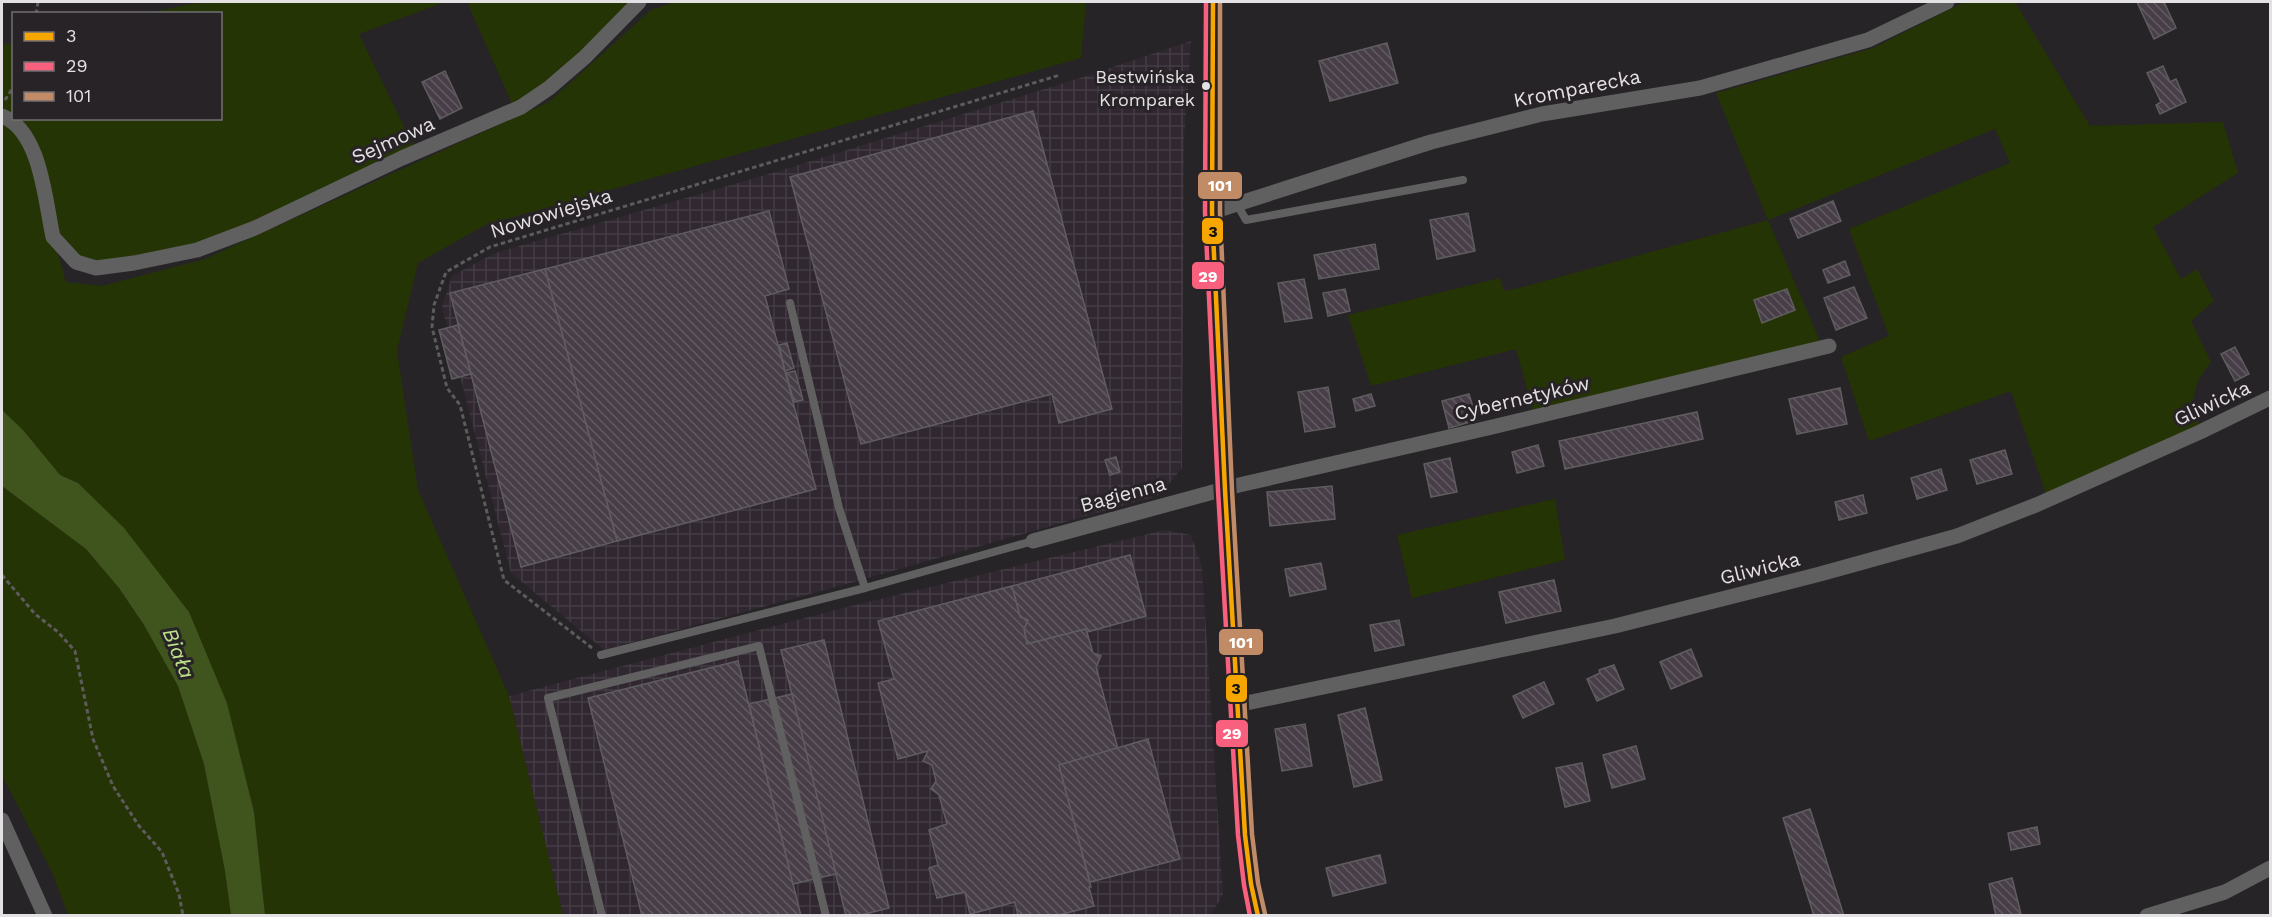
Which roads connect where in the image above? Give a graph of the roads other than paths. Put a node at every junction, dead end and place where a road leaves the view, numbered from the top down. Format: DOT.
graph roads {
  1 [pos="639,2"];
  2 [pos="1213,2"];
  3 [pos="1947,2"];
  4 [pos="2,116"];
  5 [pos="1463,180"];
  6 [pos="1237,204"];
  7 [pos="1212,212"];
  8 [pos="790,303"];
  9 [pos="1829,346"];
  10 [pos="2271,398"];
  11 [pos="1225,490"];
  12 [pos="1033,541"];
  13 [pos="864,588"];
  14 [pos="601,655"];
  15 [pos="1237,705"];
  16 [pos="2,820"];
  17 [pos="2271,868"];
  18 [pos="45,915"];
  19 [pos="602,915"];
  20 [pos="826,915"];
  21 [pos="1258,915"];
  22 [pos="2147,915"];
  1 -- 4 [label="street, Sejmowa"];
  2 -- 7 [label="street"];
  3 -- 6 [label="street, Kromparecka"];
  5 -- 6 [label="lane"];
  6 -- 7 [label="street, Kromparecka"];
  7 -- 11 [label="street"];
  8 -- 13 [label="lane"];
  9 -- 11 [label="street, Cybernetyków"];
  10 -- 15 [label="street, Gliwicka"];
  11 -- 12 [label="street, Bagienna"];
  11 -- 15 [label="street"];
  12 -- 13 [label="lane"];
  13 -- 14 [label="lane"];
  15 -- 21 [label="street"];
  16 -- 18 [label="street"];
  17 -- 22 [label="street"];
  19 -- 20 [label="lane"];
}
